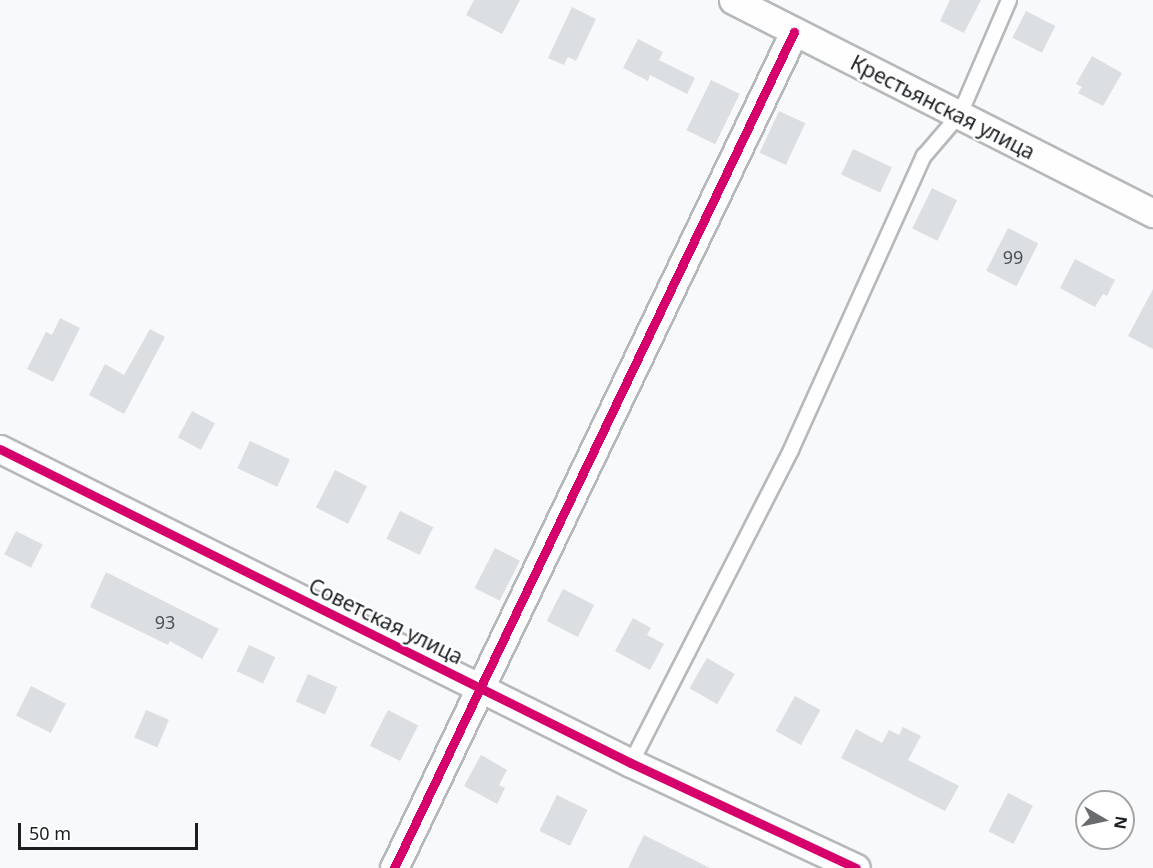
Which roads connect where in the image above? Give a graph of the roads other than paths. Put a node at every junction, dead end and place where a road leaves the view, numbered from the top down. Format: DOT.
graph roads {
  1 [pos="733,0"];
  2 [pos="1009,0"];
  3 [pos="794,32"];
  4 [pos="960,114"];
  5 [pos="1153,213"];
  6 [pos="0,449"];
  7 [pos="482,689"];
  8 [pos="631,764"];
  9 [pos="394,868"];
  10 [pos="856,868"];
  1 -- 3 [label="street, Крестьянская улица"];
  2 -- 4 [label="lane"];
  3 -- 4 [label="street, Крестьянская улица"];
  3 -- 7 [label="street"];
  4 -- 5 [label="street, Крестьянская улица"];
  4 -- 8 [label="lane"];
  6 -- 7 [label="street, Советская улица"];
  7 -- 8 [label="street, Советская улица"];
  7 -- 9 [label="street"];
  8 -- 10 [label="street, Советская улица"];
}
